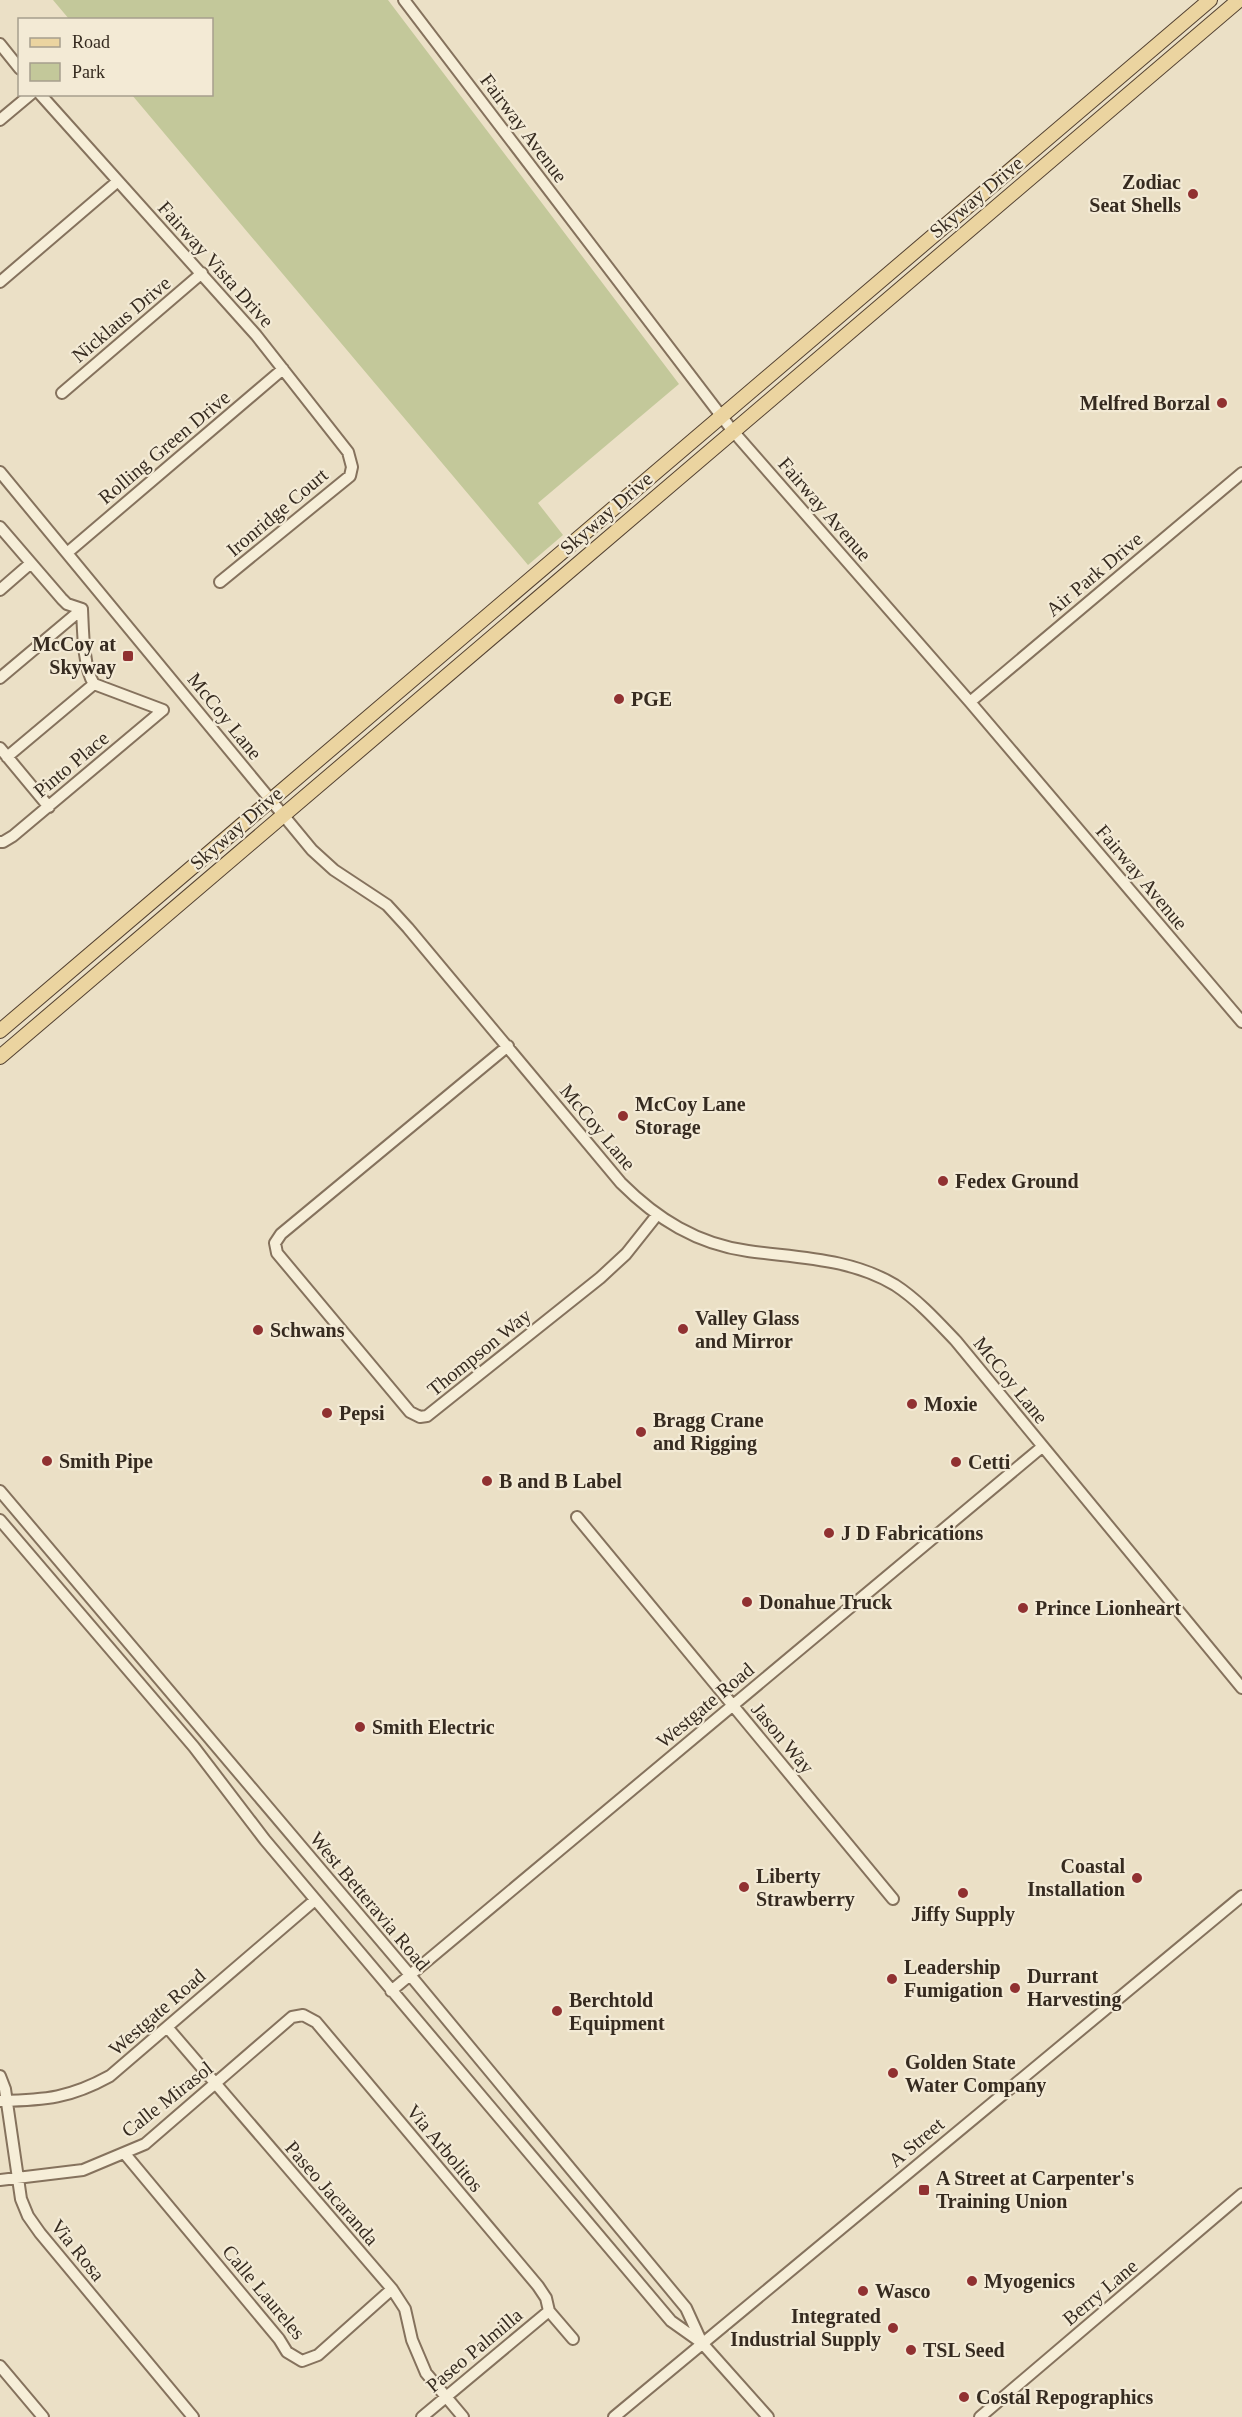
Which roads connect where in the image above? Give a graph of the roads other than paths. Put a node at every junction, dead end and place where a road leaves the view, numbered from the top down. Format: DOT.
graph roads {
  1 [pos="404,0"];
  2 [pos="1210,0"];
  3 [pos="1239,0"];
  4 [pos="0,44"];
  5 [pos="18,66"];
  6 [pos="29,96"];
  7 [pos="42,96"];
  8 [pos="0,120"];
  9 [pos="118,181"];
  10 [pos="202,273"];
  11 [pos="0,282"];
  12 [pos="283,369"];
  13 [pos="62,393"];
  14 [pos="722,416"];
  15 [pos="732,430"];
  16 [pos="352,467"];
  17 [pos="0,472"];
  18 [pos="1242,472"];
  19 [pos="0,527"];
  20 [pos="67,553"];
  21 [pos="31,563"];
  22 [pos="220,582"];
  23 [pos="0,590"];
  24 [pos="82,609"];
  25 [pos="0,678"];
  26 [pos="94,684"];
  27 [pos="970,702"];
  28 [pos="4,752"];
  29 [pos="271,800"];
  30 [pos="49,807"];
  31 [pos="282,814"];
  32 [pos="0,842"];
  33 [pos="1242,1022"];
  34 [pos="0,1031"];
  35 [pos="508,1046"];
  36 [pos="0,1057"];
  37 [pos="657,1215"];
  38 [pos="1042,1447"];
  39 [pos="0,1491"];
  40 [pos="577,1517"];
  41 [pos="0,1520"];
  42 [pos="1242,1688"];
  43 [pos="733,1705"];
  44 [pos="1242,1896"];
  45 [pos="893,1899"];
  46 [pos="315,1900"];
  47 [pos="410,1976"];
  48 [pos="392,1991"];
  49 [pos="303,2015"];
  50 [pos="167,2026"];
  51 [pos="0,2076"];
  52 [pos="215,2084"];
  53 [pos="3,2101"];
  54 [pos="125,2154"];
  55 [pos="18,2179"];
  56 [pos="0,2180"];
  57 [pos="1242,2194"];
  58 [pos="392,2289"];
  59 [pos="549,2311"];
  60 [pos="573,2338"];
  61 [pos="702,2343"];
  62 [pos="0,2366"];
  63 [pos="445,2397"];
  64 [pos="43,2417"];
  65 [pos="193,2417"];
  66 [pos="422,2417"];
  67 [pos="463,2417"];
  68 [pos="614,2417"];
  69 [pos="768,2417"];
  70 [pos="980,2417"];
  1 -- 14 [label="street, Fairway Avenue"];
  2 -- 14 [label="main road, Skyway Drive"];
  3 -- 15 [label="main road, Skyway Drive"];
  4 -- 5 [label="street"];
  6 -- 8 [label="street"];
  7 -- 9 [label="street, Fairway Vista Drive"];
  9 -- 10 [label="street, Fairway Vista Drive"];
  9 -- 11 [label="street"];
  10 -- 12 [label="street, Fairway Vista Drive"];
  10 -- 13 [label="street, Nicklaus Drive"];
  12 -- 16 [label="street, Fairway Vista Drive"];
  12 -- 20 [label="street, Rolling Green Drive"];
  14 -- 15 [label="street, Fairway Avenue"];
  14 -- 29 [label="main road, Skyway Drive"];
  15 -- 27 [label="street, Fairway Avenue"];
  15 -- 31 [label="main road, Skyway Drive"];
  16 -- 22 [label="street, Ironridge Court"];
  17 -- 20 [label="street, McCoy Lane"];
  18 -- 27 [label="street, Air Park Drive"];
  19 -- 21 [label="street"];
  20 -- 29 [label="street, McCoy Lane"];
  21 -- 23 [label="street"];
  21 -- 24 [label="street"];
  24 -- 25 [label="street"];
  24 -- 26 [label="street"];
  26 -- 28 [label="street"];
  26 -- 30 [label="street, Pinto Place"];
  27 -- 33 [label="street, Fairway Avenue"];
  28 -- 30 [label="street"];
  29 -- 31 [label="street, McCoy Lane"];
  29 -- 34 [label="main road, Skyway Drive"];
  30 -- 32 [label="street, Pinto Place"];
  31 -- 35 [label="street, McCoy Lane"];
  31 -- 36 [label="main road, Skyway Drive"];
  35 -- 37 [label="street, McCoy Lane"];
  35 -- 37 [label="street, Thompson Way"];
  37 -- 38 [label="street, McCoy Lane"];
  38 -- 42 [label="street, McCoy Lane"];
  38 -- 43 [label="street, Westgate Road"];
  39 -- 47 [label="street, West Betteravia Road"];
  40 -- 43 [label="street, Jason Way"];
  41 -- 46 [label="street, West Betteravia Road"];
  43 -- 45 [label="street, Jason Way"];
  43 -- 47 [label="street, Westgate Road"];
  44 -- 61 [label="street, A Street"];
  46 -- 48 [label="street, West Betteravia Road"];
  46 -- 50 [label="street, Westgate Road"];
  47 -- 48 [label="street, Westgate Road"];
  47 -- 61 [label="street, West Betteravia Road"];
  48 -- 61 [label="street, West Betteravia Road"];
  49 -- 52 [label="street, Calle Mirasol"];
  49 -- 59 [label="street, Via Arbolitos"];
  50 -- 52 [label="street, Paseo Jacaranda"];
  50 -- 53 [label="street, Westgate Road"];
  51 -- 53 [label="street, Via Rosa"];
  52 -- 54 [label="street, Calle Mirasol"];
  52 -- 58 [label="street, Paseo Jacaranda"];
  53 -- 55 [label="street, Via Rosa"];
  54 -- 55 [label="street, Calle Mirasol"];
  54 -- 58 [label="street, Calle Laureles"];
  55 -- 56 [label="street, Calle Mirasol"];
  55 -- 65 [label="street, Via Rosa"];
  57 -- 70 [label="street, Berry Lane"];
  58 -- 63 [label="street, Paseo Jacaranda"];
  59 -- 60 [label="street, Via Arbolitos"];
  59 -- 63 [label="street, Paseo Palmilla"];
  61 -- 68 [label="street, A Street"];
  61 -- 69 [label="street, West Betteravia Road"];
  62 -- 64 [label="street"];
  63 -- 66 [label="street, Paseo Palmilla"];
  63 -- 67 [label="street, Paseo Jacaranda"];
}
